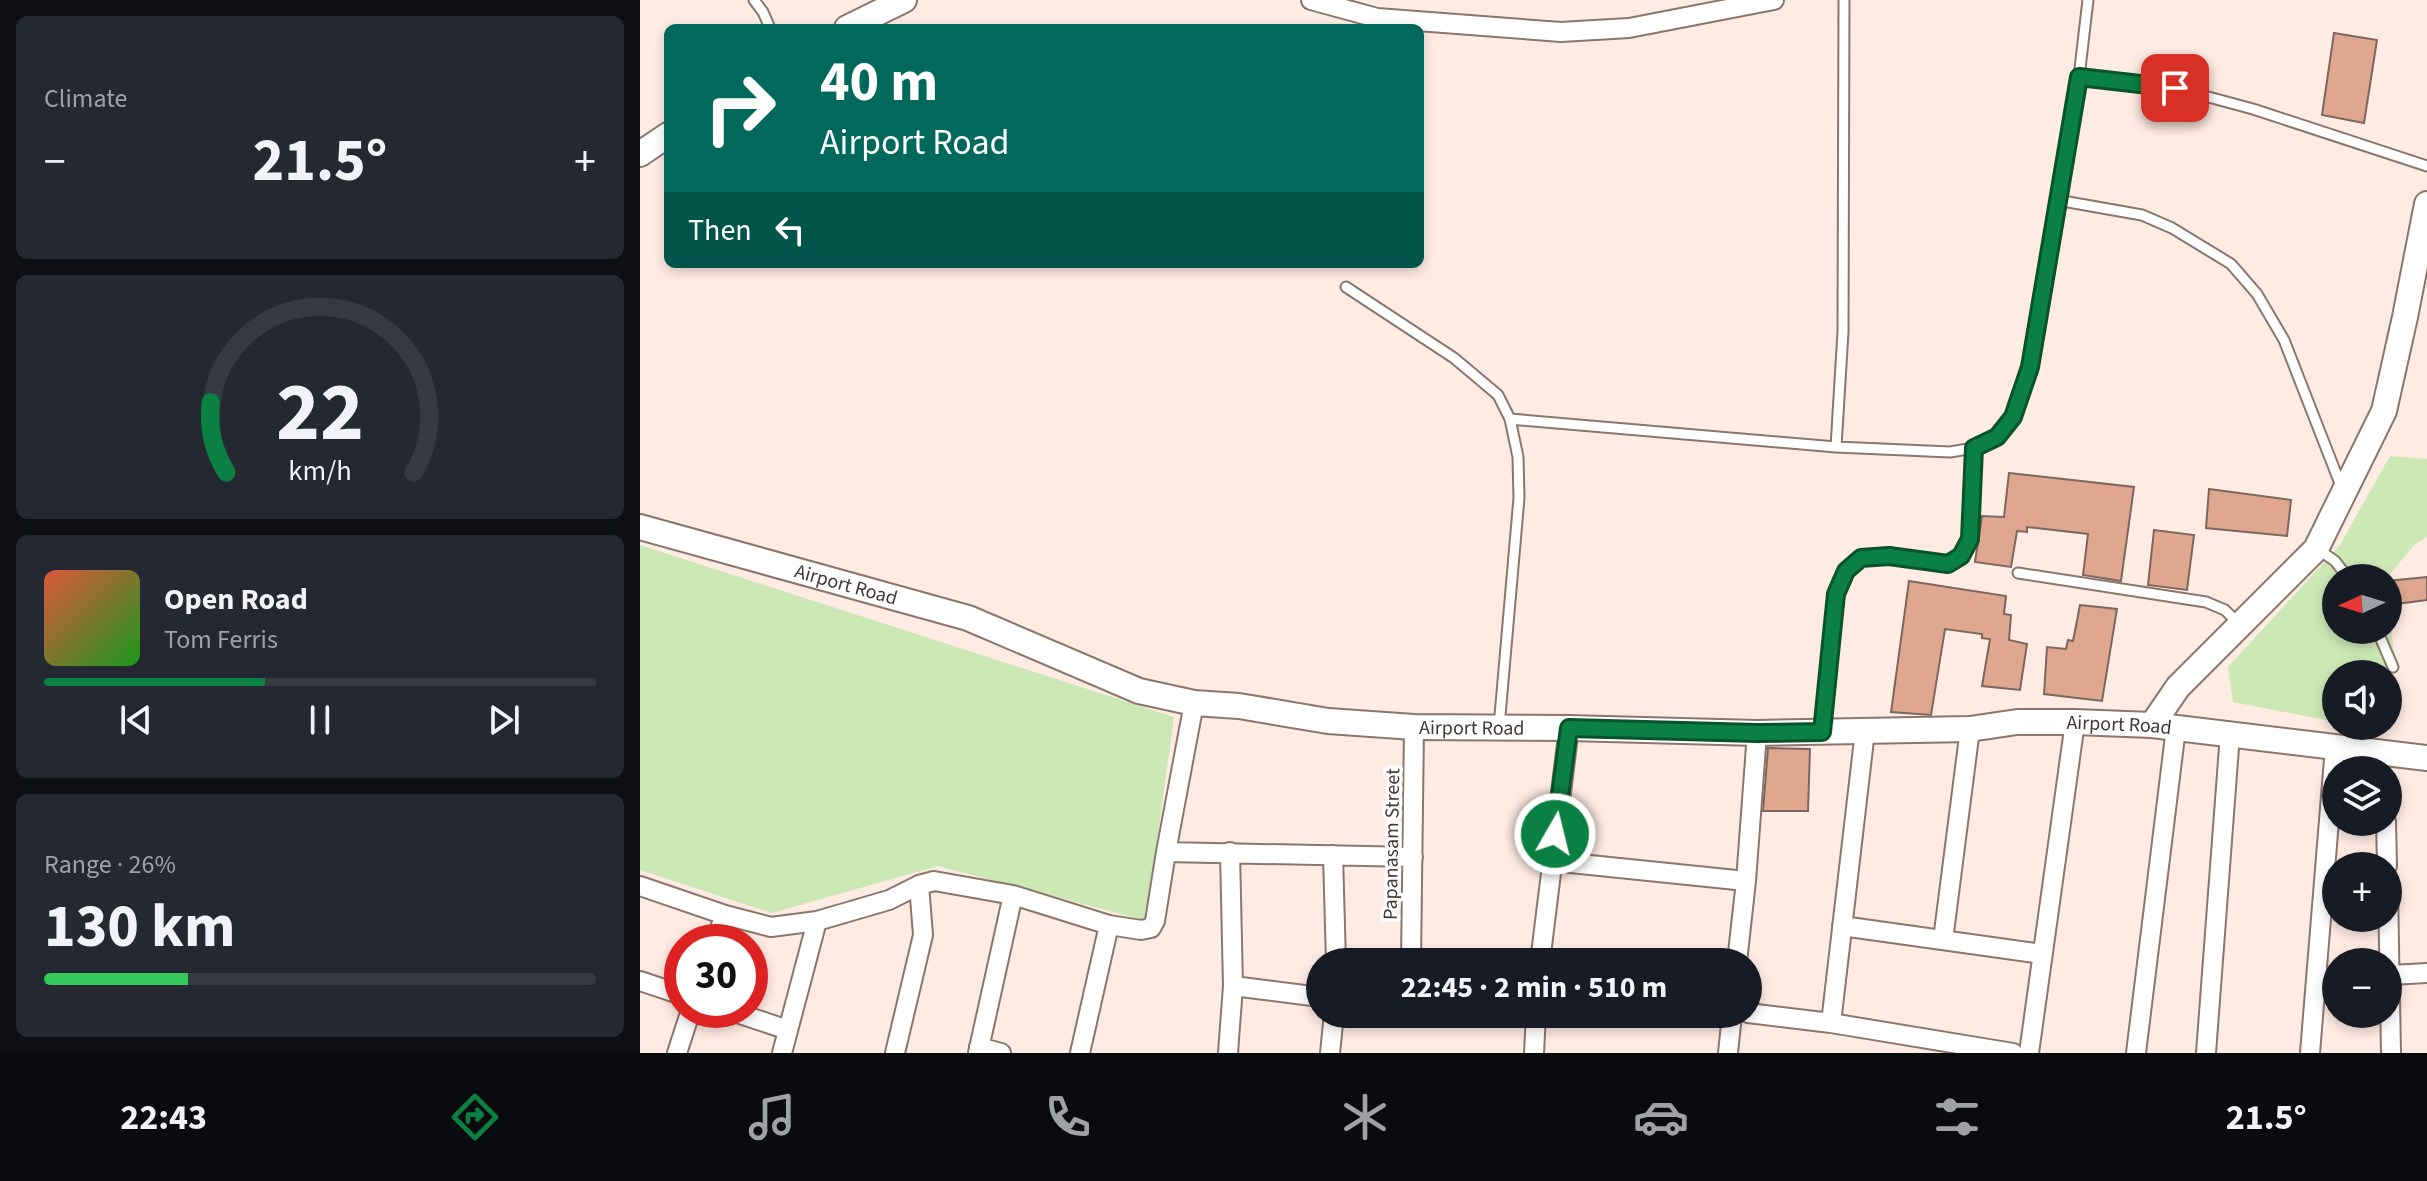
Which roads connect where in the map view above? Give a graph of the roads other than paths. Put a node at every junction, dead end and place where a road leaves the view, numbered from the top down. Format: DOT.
graph roads {
  1 [pos="754,0"];
  2 [pos="904,0"];
  3 [pos="1311,0"];
  4 [pos="1774,0"];
  5 [pos="1844,0"];
  6 [pos="2088,0"];
  7 [pos="768,24"];
  8 [pos="855,24"];
  9 [pos="2079,77"];
  10 [pos="664,138"];
  11 [pos="640,154"];
  12 [pos="2427,166"];
  13 [pos="2057,200"];
  14 [pos="2427,204"];
  15 [pos="1346,287"];
  16 [pos="1510,419"];
  17 [pos="1836,447"];
  18 [pos="1974,448"];
  19 [pos="2343,493"];
  20 [pos="640,527"];
  21 [pos="2316,549"];
  22 [pos="2336,564"];
  23 [pos="2018,573"];
  24 [pos="2240,625"];
  25 [pos="1194,703"];
  26 [pos="2075,722"];
  27 [pos="2164,726"];
  28 [pos="1414,727"];
  29 [pos="1499,727"];
  30 [pos="1569,728"];
  31 [pos="1970,729"];
  32 [pos="1865,731"];
  33 [pos="1822,732"];
  34 [pos="1757,733"];
  35 [pos="2230,734"];
  36 [pos="2335,747"];
  37 [pos="2366,756"];
  38 [pos="2427,758"];
  39 [pos="2402,760"];
  40 [pos="1166,852"];
  41 [pos="1230,852"];
  42 [pos="1333,855"];
  43 [pos="1413,857"];
  44 [pos="1551,861"];
  45 [pos="1746,881"];
  46 [pos="919,885"];
  47 [pos="640,886"];
  48 [pos="1013,895"];
  49 [pos="725,915"];
  50 [pos="817,921"];
  51 [pos="722,924"];
  52 [pos="1109,925"];
  53 [pos="1842,926"];
  54 [pos="1943,940"];
  55 [pos="1336,948"];
  56 [pos="1411,948"];
  57 [pos="1542,948"];
  58 [pos="1739,948"];
  59 [pos="2042,954"];
  60 [pos="2427,973"];
  61 [pos="2402,974"];
  62 [pos="640,981"];
  63 [pos="1233,986"];
  64 [pos="664,989"];
  65 [pos="1306,995"];
  66 [pos="1762,1015"];
  67 [pos="768,1023"];
  68 [pos="1831,1023"];
  69 [pos="685,1028"];
  70 [pos="1333,1028"];
  71 [pos="1535,1028"];
  72 [pos="1731,1028"];
  73 [pos="2391,1028"];
  74 [pos="788,1030"];
  75 [pos="979,1050"];
  76 [pos="677,1053"];
  77 [pos="782,1053"];
  78 [pos="895,1053"];
  79 [pos="1001,1053"];
  80 [pos="1080,1053"];
  81 [pos="1228,1053"];
  82 [pos="1330,1053"];
  83 [pos="1534,1053"];
  84 [pos="1728,1053"];
  85 [pos="2013,1053"];
  86 [pos="2029,1053"];
  87 [pos="2136,1053"];
  88 [pos="2206,1053"];
  89 [pos="2310,1053"];
  90 [pos="2391,1053"];
  1 -- 7 [label="lane"];
  2 -- 8 [label="street"];
  3 -- 4 [label="street"];
  5 -- 17 [label="lane"];
  6 -- 9 [label="lane"];
  9 -- 12 [label="lane"];
  9 -- 13 [label="lane"];
  10 -- 11 [label="street"];
  13 -- 18 [label="lane"];
  13 -- 19 [label="lane"];
  14 -- 19 [label="street"];
  15 -- 16 [label="lane"];
  16 -- 17 [label="lane"];
  16 -- 29 [label="lane"];
  17 -- 18 [label="lane"];
  18 -- 33 [label="lane"];
  19 -- 21 [label="street"];
  20 -- 25 [label="street, Airport Road"];
  21 -- 22 [label="lane"];
  21 -- 24 [label="street"];
  23 -- 24 [label="lane"];
  24 -- 27 [label="street"];
  25 -- 28 [label="street, Airport Road"];
  25 -- 40 [label="street"];
  26 -- 27 [label="street, Airport Road"];
  26 -- 31 [label="street, Airport Road"];
  26 -- 59 [label="street"];
  27 -- 35 [label="street, Airport Road"];
  27 -- 87 [label="street"];
  28 -- 29 [label="street, Airport Road"];
  28 -- 43 [label="street, Papanasam Street"];
  29 -- 30 [label="street, Airport Road"];
  30 -- 34 [label="street, Airport Road"];
  30 -- 44 [label="street"];
  31 -- 32 [label="street, Airport Road"];
  31 -- 54 [label="street"];
  32 -- 33 [label="street, Airport Road"];
  32 -- 53 [label="street"];
  33 -- 34 [label="street, Airport Road"];
  34 -- 45 [label="street"];
  35 -- 36 [label="street, Airport Road"];
  35 -- 88 [label="street"];
  36 -- 37 [label="street, Airport Road"];
  36 -- 89 [label="street"];
  38 -- 39 [label="street, Airport Road"];
  40 -- 41 [label="street"];
  40 -- 52 [label="street"];
  41 -- 42 [label="street"];
  41 -- 63 [label="street"];
  42 -- 43 [label="street"];
  42 -- 55 [label="street"];
  43 -- 56 [label="street, Papanasam Street"];
  44 -- 45 [label="street"];
  44 -- 57 [label="street"];
  45 -- 58 [label="street"];
  46 -- 48 [label="street"];
  46 -- 50 [label="street"];
  46 -- 78 [label="street"];
  47 -- 49 [label="street"];
  48 -- 52 [label="street"];
  48 -- 75 [label="street"];
  49 -- 50 [label="street"];
  49 -- 51 [label="street"];
  50 -- 74 [label="street"];
  52 -- 80 [label="street"];
  53 -- 54 [label="street"];
  53 -- 68 [label="street"];
  54 -- 59 [label="street"];
  59 -- 86 [label="street"];
  60 -- 61 [label="street"];
  62 -- 64 [label="street"];
  63 -- 65 [label="street"];
  63 -- 81 [label="street"];
  66 -- 68 [label="street"];
  67 -- 74 [label="street"];
  68 -- 85 [label="street"];
  69 -- 76 [label="street"];
  70 -- 82 [label="street"];
  71 -- 83 [label="street"];
  72 -- 84 [label="street"];
  73 -- 90 [label="street"];
  74 -- 77 [label="street"];
  75 -- 79 [label="street"];
}
